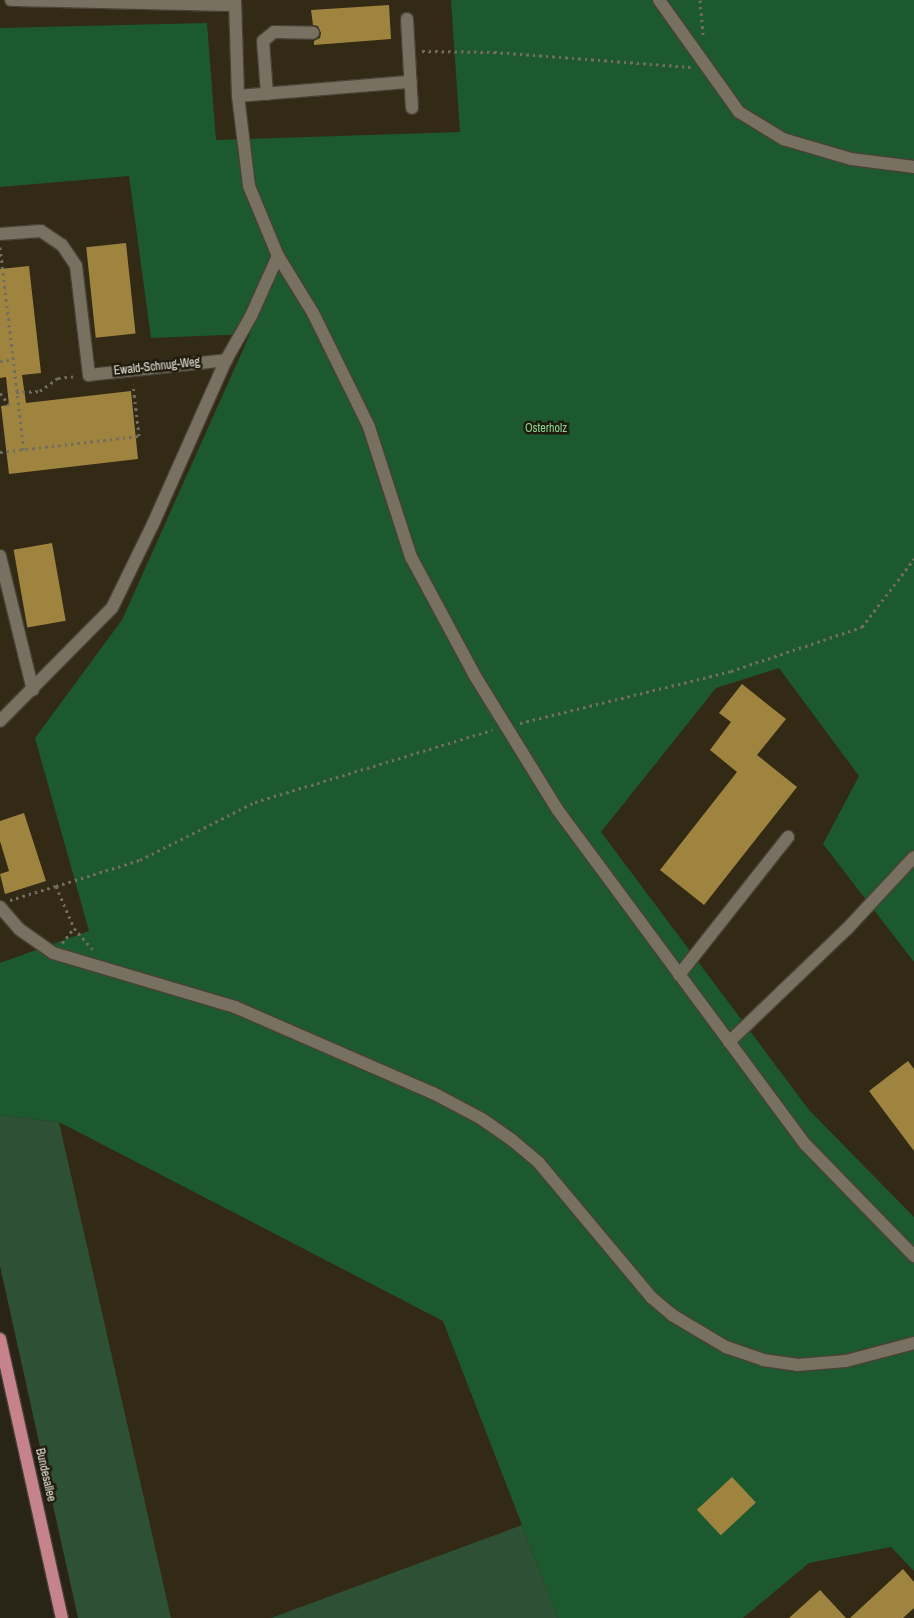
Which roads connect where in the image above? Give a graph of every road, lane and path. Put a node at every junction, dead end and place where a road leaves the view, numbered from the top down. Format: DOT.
graph roads {
  1 [pos="11,0"];
  2 [pos="659,0"];
  3 [pos="235,2"];
  4 [pos="407,19"];
  5 [pos="313,33"];
  6 [pos="408,51"];
  7 [pos="706,68"];
  8 [pos="410,82"];
  9 [pos="267,94"];
  10 [pos="238,96"];
  11 [pos="412,108"];
  12 [pos="914,167"];
  13 [pos="0,234"];
  14 [pos="0,243"];
  15 [pos="278,256"];
  16 [pos="12,360"];
  17 [pos="226,360"];
  18 [pos="0,361"];
  19 [pos="131,369"];
  20 [pos="89,375"];
  21 [pos="16,392"];
  22 [pos="0,393"];
  23 [pos="9,405"];
  24 [pos="24,450"];
  25 [pos="0,452"];
  26 [pos="0,556"];
  27 [pos="33,690"];
  28 [pos="0,721"];
  29 [pos="788,837"];
  30 [pos="914,857"];
  31 [pos="4,903"];
  32 [pos="106,967"];
  33 [pos="679,975"];
  34 [pos="729,1042"];
  35 [pos="913,1251"];
  36 [pos="0,1338"];
  37 [pos="914,1343"];
  38 [pos="62,1618"];
  1 -- 3 [label="lane"];
  2 -- 7 [label="lane"];
  3 -- 10 [label="lane"];
  4 -- 6 [label="lane"];
  5 -- 9 [label="lane"];
  6 -- 7 [label="path"];
  6 -- 8 [label="lane"];
  7 -- 12 [label="lane"];
  8 -- 9 [label="lane"];
  8 -- 11 [label="lane"];
  9 -- 10 [label="lane"];
  10 -- 15 [label="lane"];
  13 -- 20 [label="lane"];
  14 -- 16 [label="path"];
  15 -- 17 [label="lane"];
  15 -- 33 [label="lane"];
  16 -- 18 [label="path"];
  16 -- 21 [label="path"];
  17 -- 19 [label="lane, Ewald-Schnug-Weg"];
  17 -- 27 [label="lane"];
  19 -- 20 [label="lane, Ewald-Schnug-Weg"];
  19 -- 24 [label="path"];
  20 -- 21 [label="path"];
  21 -- 24 [label="path"];
  22 -- 23 [label="path"];
  24 -- 25 [label="path"];
  26 -- 27 [label="lane"];
  27 -- 28 [label="lane"];
  29 -- 33 [label="lane"];
  30 -- 34 [label="lane"];
  31 -- 32 [label="lane"];
  31 -- 32 [label="path"];
  32 -- 37 [label="lane"];
  33 -- 34 [label="lane"];
  34 -- 35 [label="lane"];
  36 -- 38 [label="main road, Bundesallee"];
}
